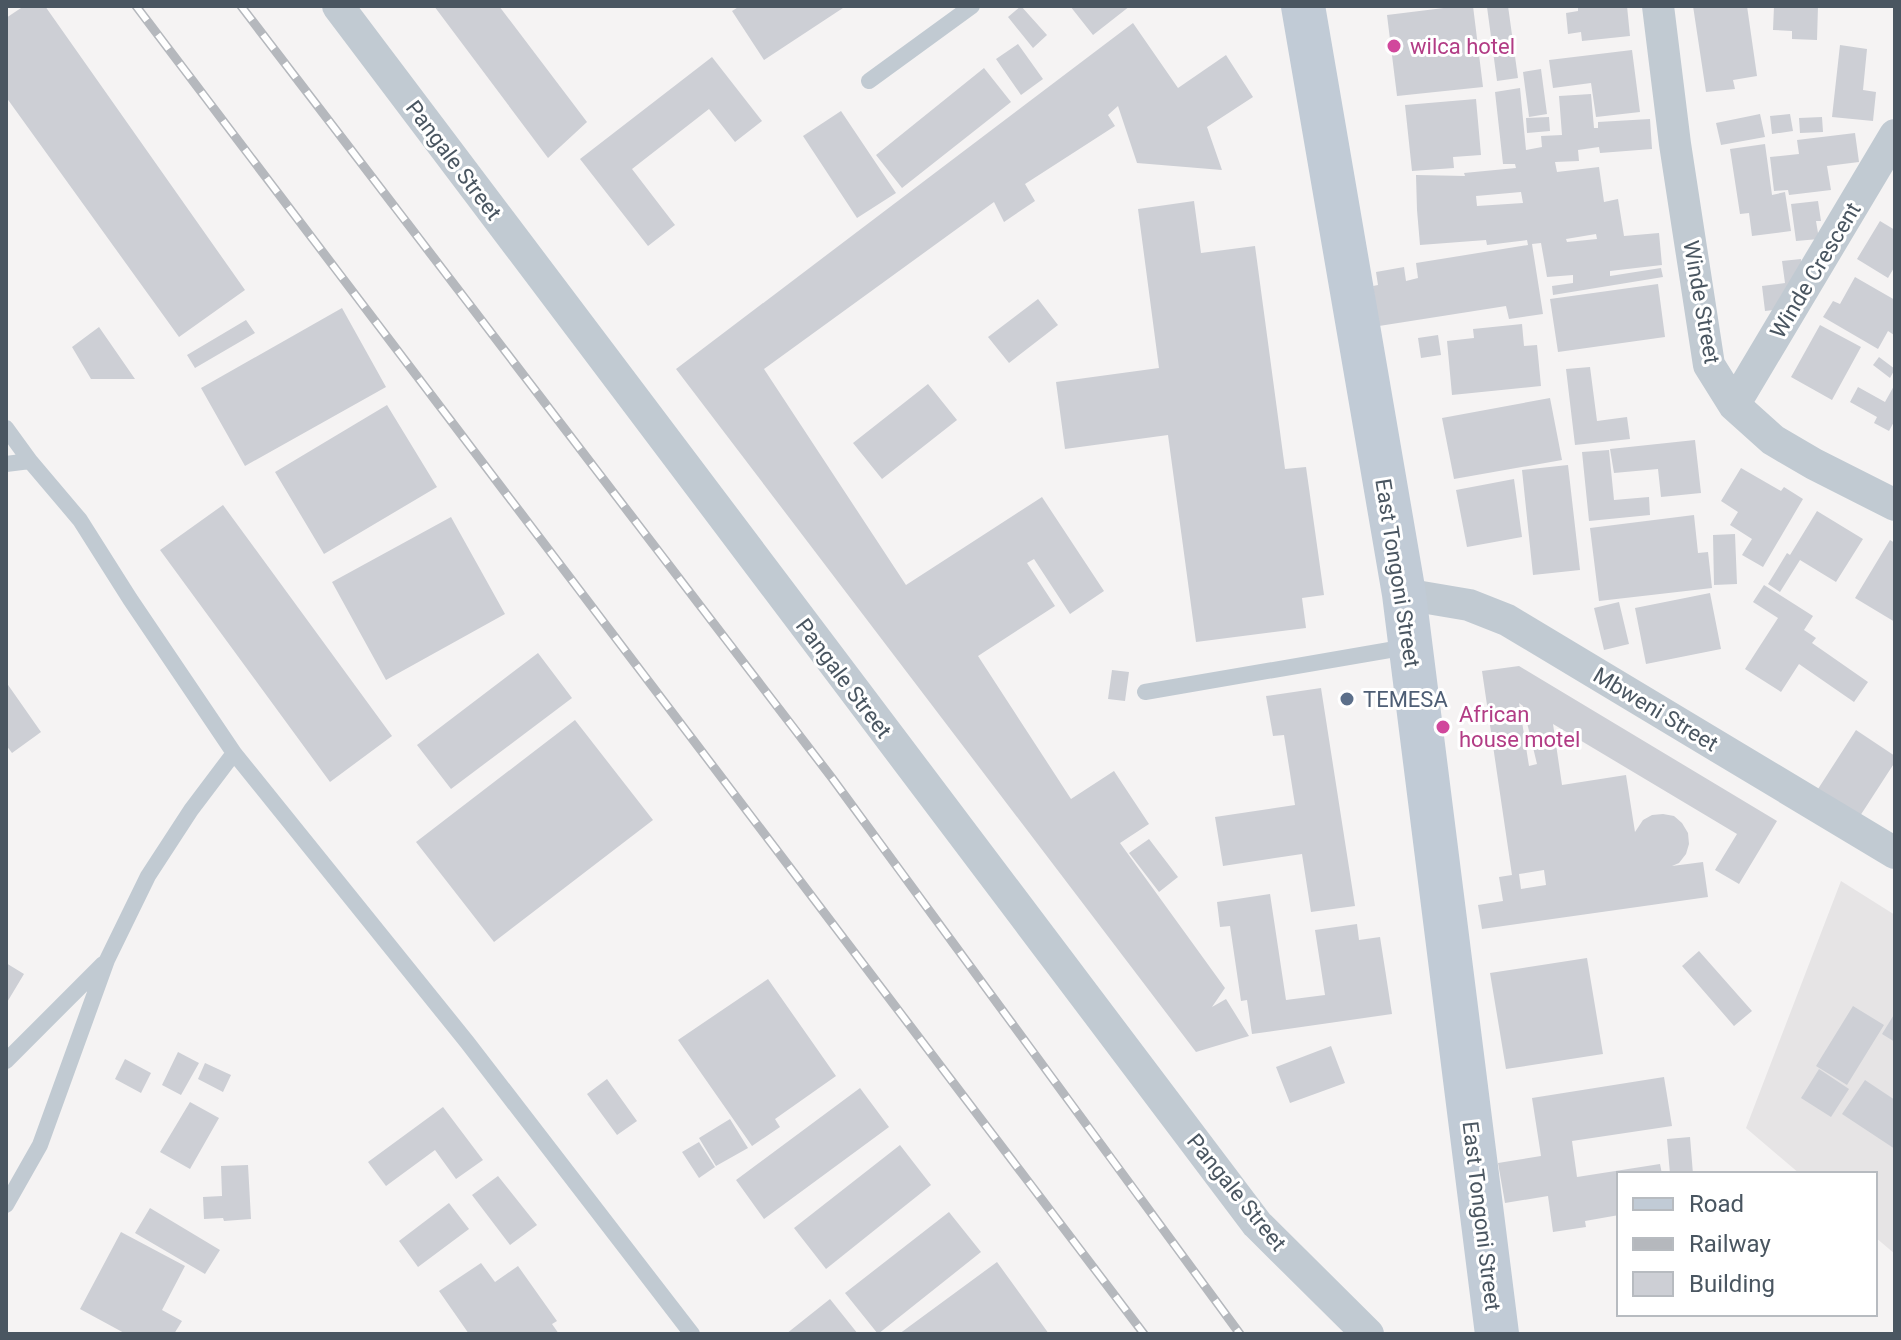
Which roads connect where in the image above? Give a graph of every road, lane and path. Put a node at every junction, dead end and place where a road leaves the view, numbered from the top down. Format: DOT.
graph roads {
  1 [pos="338,6"];
  2 [pos="972,6"];
  3 [pos="1303,6"];
  4 [pos="1658,6"];
  5 [pos="869,81"];
  6 [pos="1895,135"];
  7 [pos="1734,405"];
  8 [pos="6,428"];
  9 [pos="30,461"];
  10 [pos="6,464"];
  11 [pos="1895,505"];
  12 [pos="1404,594"];
  13 [pos="1410,647"];
  14 [pos="1145,692"];
  15 [pos="234,753"];
  16 [pos="1895,853"];
  17 [pos="107,960"];
  18 [pos="6,1061"];
  19 [pos="6,1205"];
  20 [pos="685,1331"];
  21 [pos="1368,1334"];
  22 [pos="1497,1334"];
  1 -- 21 [label="street, Pangale Street"];
  2 -- 5 [label="lane"];
  3 -- 12 [label="street, East Tongoni Street"];
  4 -- 7 [label="street, Winde Street"];
  6 -- 7 [label="street, Winde Crescent"];
  7 -- 11 [label="street, Winde Street"];
  8 -- 9 [label="lane"];
  9 -- 10 [label="lane"];
  9 -- 15 [label="lane"];
  12 -- 13 [label="street, East Tongoni Street"];
  12 -- 16 [label="street, Mbweni Street"];
  13 -- 14 [label="lane"];
  13 -- 22 [label="street, East Tongoni Street"];
  15 -- 17 [label="lane"];
  15 -- 20 [label="lane"];
  17 -- 18 [label="lane"];
  17 -- 19 [label="lane"];
}
